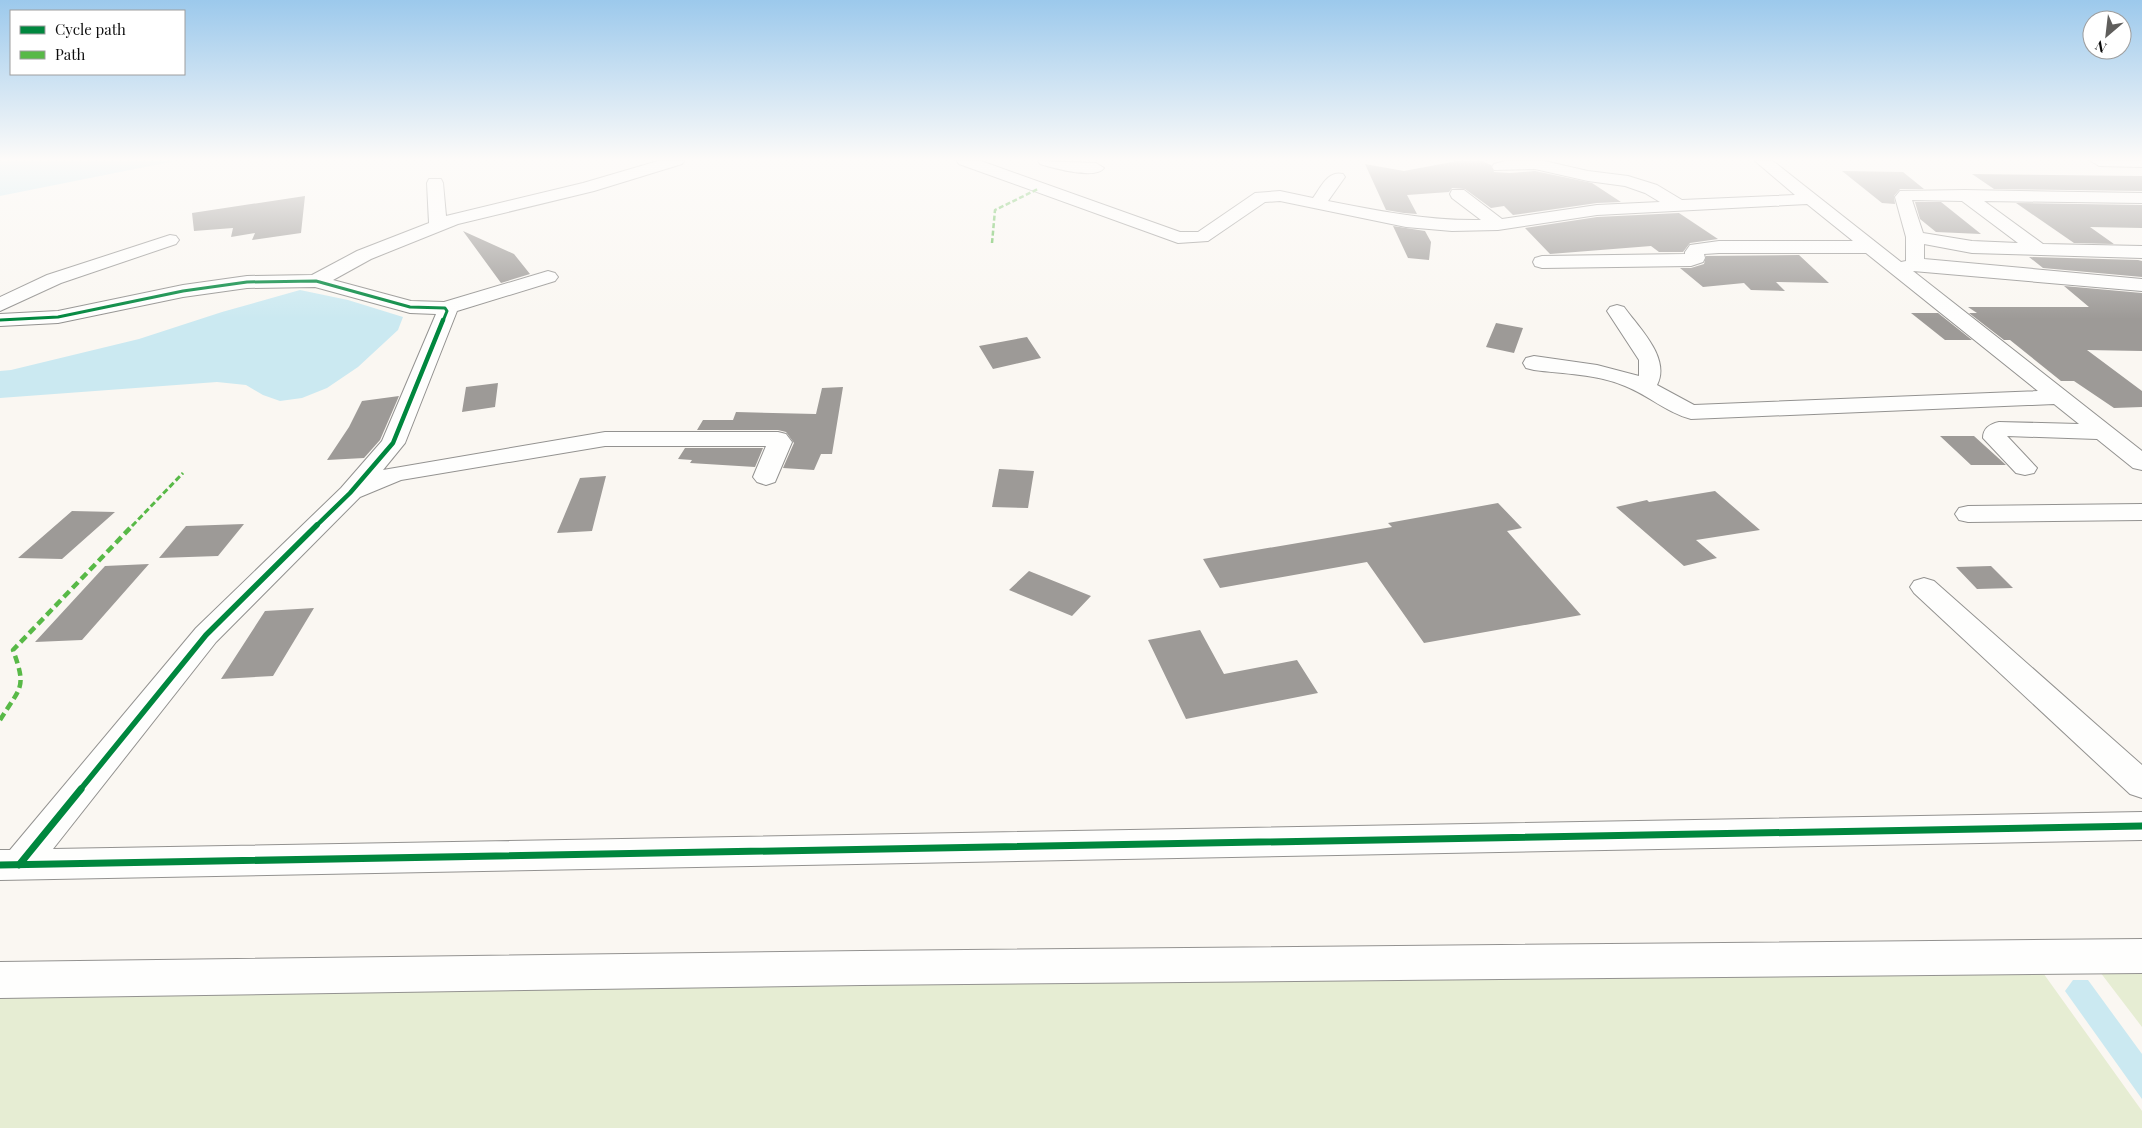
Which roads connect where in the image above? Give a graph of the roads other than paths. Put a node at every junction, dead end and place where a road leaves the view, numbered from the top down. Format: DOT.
graph roads {
  1 [pos="437,214"];
  2 [pos="480,214"];
  3 [pos="1111,214"];
  4 [pos="1237,214"];
  5 [pos="1367,214"];
  6 [pos="1483,214"];
  7 [pos="1573,214"];
  8 [pos="1828,214"];
  9 [pos="1908,214"];
  10 [pos="1990,214"];
  11 [pos="1378,216"];
  12 [pos="438,224"];
  13 [pos="1498,225"];
  14 [pos="1915,237"];
  15 [pos="170,240"];
  16 [pos="1870,247"];
  17 [pos="2037,248"];
  18 [pos="2142,252"];
  19 [pos="1542,262"];
  20 [pos="1906,266"];
  21 [pos="548,277"];
  22 [pos="316,281"];
  23 [pos="2142,285"];
  24 [pos="0,305"];
  25 [pos="445,308"];
  26 [pos="1617,311"];
  27 [pos="0,320"];
  28 [pos="1534,363"];
  29 [pos="1645,387"];
  30 [pos="2059,397"];
  31 [pos="2103,432"];
  32 [pos="2142,463"];
  33 [pos="2025,468"];
  34 [pos="766,477"];
  35 [pos="350,493"];
  36 [pos="2142,512"];
  37 [pos="1968,514"];
  38 [pos="1924,587"];
  39 [pos="2142,785"];
  40 [pos="2142,826"];
  41 [pos="10,865"];
  42 [pos="2142,956"];
  43 [pos="0,980"];
  1 -- 12 [label="street"];
  2 -- 12 [label="street"];
  3 -- 4 [label="street"];
  5 -- 11 [label="street"];
  6 -- 13 [label="street"];
  7 -- 13 [label="street"];
  8 -- 16 [label="street"];
  9 -- 14 [label="street"];
  10 -- 17 [label="street"];
  11 -- 13 [label="street"];
  12 -- 22 [label="street"];
  14 -- 17 [label="street"];
  14 -- 20 [label="street"];
  15 -- 24 [label="street"];
  16 -- 19 [label="street"];
  16 -- 20 [label="street"];
  17 -- 18 [label="street"];
  20 -- 23 [label="street"];
  20 -- 30 [label="street"];
  21 -- 25 [label="street"];
  22 -- 25 [label="street"];
  22 -- 27 [label="street"];
  25 -- 35 [label="street"];
  26 -- 29 [label="street"];
  28 -- 29 [label="street"];
  29 -- 30 [label="street"];
  30 -- 31 [label="street"];
  31 -- 32 [label="street"];
  31 -- 33 [label="street"];
  34 -- 35 [label="street"];
  35 -- 41 [label="street"];
  36 -- 37 [label="street"];
  38 -- 39 [label="street"];
  40 -- 41 [label="street"];
  42 -- 43 [label="street"];
}
